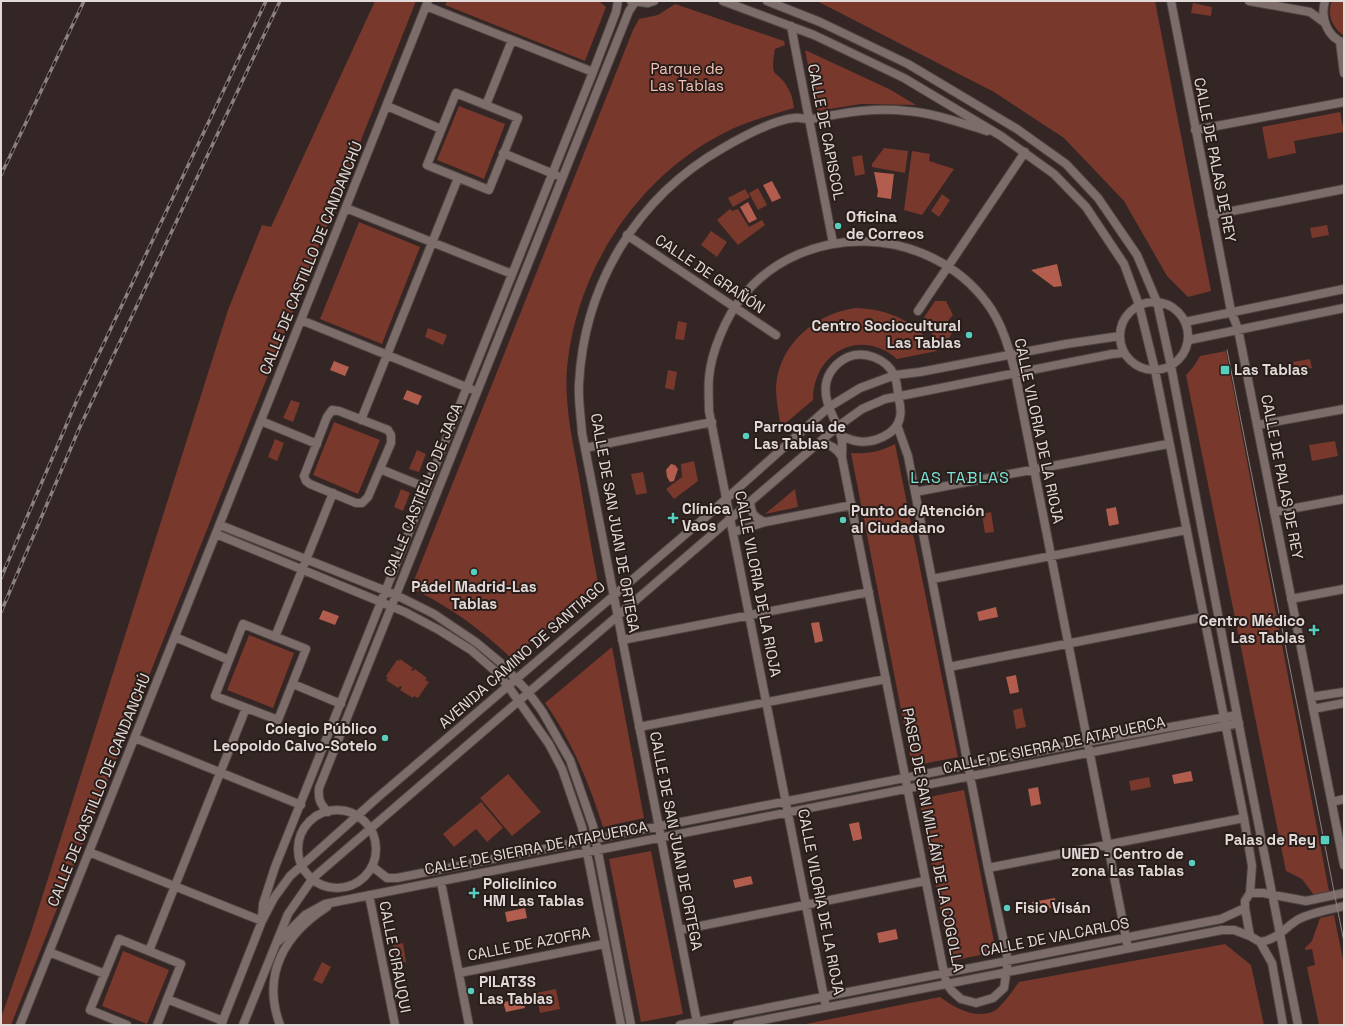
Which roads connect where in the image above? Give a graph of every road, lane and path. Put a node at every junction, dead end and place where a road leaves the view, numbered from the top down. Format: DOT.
graph roads {
  1 [pos="618,1"];
  2 [pos="654,1"];
  3 [pos="722,1"];
  4 [pos="767,1"];
  5 [pos="1171,1"];
  6 [pos="1249,1"];
  7 [pos="1325,1"];
  8 [pos="632,2"];
  9 [pos="427,3"];
  10 [pos="1325,23"];
  11 [pos="791,26"];
  12 [pos="512,40"];
  13 [pos="1342,43"];
  14 [pos="593,72"];
  15 [pos="1344,73"];
  16 [pos="1344,102"];
  17 [pos="486,105"];
  18 [pos="387,106"];
  19 [pos="809,119"];
  20 [pos="441,129"];
  21 [pos="1195,130"];
  22 [pos="1001,136"];
  23 [pos="1025,152"];
  24 [pos="504,153"];
  25 [pos="552,173"];
  26 [pos="458,178"];
  27 [pos="562,178"];
  28 [pos="1344,189"];
  29 [pos="346,208"];
  30 [pos="1212,215"];
  31 [pos="627,235"];
  32 [pos="432,241"];
  33 [pos="833,243"];
  34 [pos="948,266"];
  35 [pos="512,274"];
  36 [pos="1344,289"];
  37 [pos="1157,302"];
  38 [pos="1139,305"];
  39 [pos="735,308"];
  40 [pos="1344,308"];
  41 [pos="918,311"];
  42 [pos="1231,311"];
  43 [pos="301,320"];
  44 [pos="1185,322"];
  45 [pos="1238,329"];
  46 [pos="776,336"];
  47 [pos="1120,336"];
  48 [pos="1188,340"];
  49 [pos="1124,353"];
  50 [pos="1011,354"];
  51 [pos="387,355"];
  52 [pos="1171,366"];
  53 [pos="1155,370"];
  54 [pos="1015,372"];
  55 [pos="894,375"];
  56 [pos="467,387"];
  57 [pos="477,391"];
  58 [pos="898,396"];
  59 [pos="829,407"];
  60 [pos="1344,409"];
  61 [pos="361,420"];
  62 [pos="261,421"];
  63 [pos="712,422"];
  64 [pos="897,425"];
  65 [pos="1258,425"];
  66 [pos="837,427"];
  67 [pos="841,436"];
  68 [pos="820,442"];
  69 [pos="317,444"];
  70 [pos="1168,444"];
  71 [pos="585,448"];
  72 [pos="842,458"];
  73 [pos="380,469"];
  74 [pos="1034,469"];
  75 [pos="426,488"];
  76 [pos="915,492"];
  77 [pos="333,493"];
  78 [pos="727,497"];
  79 [pos="1344,498"];
  80 [pos="750,501"];
  81 [pos="852,505"];
  82 [pos="1274,512"];
  83 [pos="731,518"];
  84 [pos="765,522"];
  85 [pos="220,525"];
  86 [pos="1186,530"];
  87 [pos="734,532"];
  88 [pos="216,534"];
  89 [pos="1051,556"];
  90 [pos="306,558"];
  91 [pos="301,570"];
  92 [pos="932,580"];
  93 [pos="1344,589"];
  94 [pos="386,591"];
  95 [pos="869,592"];
  96 [pos="396,595"];
  97 [pos="613,595"];
  98 [pos="1292,599"];
  99 [pos="381,602"];
  100 [pos="392,607"];
  101 [pos="750,615"];
  102 [pos="617,616"];
  103 [pos="1203,617"];
  104 [pos="275,636"];
  105 [pos="175,637"];
  106 [pos="622,640"];
  107 [pos="1068,643"];
  108 [pos="229,660"];
  109 [pos="949,666"];
  110 [pos="516,678"];
  111 [pos="886,679"];
  112 [pos="293,684"];
  113 [pos="508,686"];
  114 [pos="528,692"];
  115 [pos="1344,692"];
  116 [pos="1311,697"];
  117 [pos="519,700"];
  118 [pos="767,702"];
  119 [pos="1344,703"];
  120 [pos="341,704"];
  121 [pos="246,708"];
  122 [pos="1313,709"];
  123 [pos="1238,719"];
  124 [pos="1224,721"];
  125 [pos="640,727"];
  126 [pos="135,738"];
  127 [pos="1087,742"];
  128 [pos="1090,753"];
  129 [pos="969,765"];
  130 [pos="221,772"];
  131 [pos="971,777"];
  132 [pos="906,778"];
  133 [pos="908,789"];
  134 [pos="1344,799"];
  135 [pos="787,802"];
  136 [pos="1332,802"];
  137 [pos="301,805"];
  138 [pos="328,812"];
  139 [pos="789,812"];
  140 [pos="357,816"];
  141 [pos="1244,818"];
  142 [pos="659,826"];
  143 [pos="370,829"];
  144 [pos="662,838"];
  145 [pos="595,839"];
  146 [pos="298,840"];
  147 [pos="585,841"];
  148 [pos="1107,846"];
  149 [pos="597,850"];
  150 [pos="89,852"];
  151 [pos="586,852"];
  152 [pos="300,865"];
  153 [pos="1344,865"];
  154 [pos="373,866"];
  155 [pos="988,868"];
  156 [pos="313,878"];
  157 [pos="926,881"];
  158 [pos="441,882"];
  159 [pos="175,886"];
  160 [pos="1250,892"];
  161 [pos="1344,893"];
  162 [pos="369,895"];
  163 [pos="1274,896"];
  164 [pos="334,903"];
  165 [pos="807,905"];
  166 [pos="1344,906"];
  167 [pos="1245,908"];
  168 [pos="262,921"];
  169 [pos="680,930"];
  170 [pos="1280,933"];
  171 [pos="1250,936"];
  172 [pos="1126,938"];
  173 [pos="1260,942"];
  174 [pos="604,944"];
  175 [pos="274,946"];
  176 [pos="1128,948"];
  177 [pos="149,951"];
  178 [pos="50,952"];
  179 [pos="1008,961"];
  180 [pos="1007,972"];
  181 [pos="459,973"];
  182 [pos="944,973"];
  183 [pos="105,974"];
  184 [pos="947,984"];
  185 [pos="825,996"];
  186 [pos="167,999"];
  187 [pos="826,1007"];
  188 [pos="222,1023"];
  189 [pos="123,1024"];
  190 [pos="698,1024"];
  191 [pos="20,1025"];
  192 [pos="157,1025"];
  193 [pos="243,1025"];
  194 [pos="280,1025"];
  195 [pos="394,1025"];
  196 [pos="469,1025"];
  197 [pos="620,1025"];
  198 [pos="631,1025"];
  199 [pos="680,1025"];
  200 [pos="737,1025"];
  201 [pos="1284,1025"];
  202 [pos="1298,1025"];
  1 -- 14 [label="street, CALLE CASTIELLO DE JACA"];
  2 -- 8 [label="street, CALLE CASTIELLO DE JACA"];
  3 -- 11 [label="street"];
  4 -- 37 [label="street"];
  5 -- 21 [label="street, CALLE DE PALAS DE REY"];
  6 -- 10 [label="street"];
  7 -- 10 [label="street"];
  8 -- 27 [label="street, CALLE CASTIELLO DE JACA"];
  9 -- 12 [label="street"];
  9 -- 18 [label="street, CALLE DE CASTILLO DE CANDANCHÚ"];
  10 -- 13 [label="street"];
  11 -- 19 [label="street, CALLE DE CAPISCOL"];
  11 -- 22 [label="street"];
  12 -- 14 [label="street"];
  12 -- 17 [label="street"];
  13 -- 15 [label="street"];
  14 -- 25 [label="street, CALLE CASTIELLO DE JACA"];
  16 -- 21 [label="street"];
  17 -- 20 [label="street"];
  17 -- 24 [label="street"];
  18 -- 20 [label="street"];
  18 -- 29 [label="street, CALLE DE CASTILLO DE CANDANCHÚ"];
  19 -- 22 [label="street, CALLE DE SAN JUAN DE ORTEGA"];
  19 -- 31 [label="street, CALLE DE SAN JUAN DE ORTEGA"];
  19 -- 33 [label="street, CALLE DE CAPISCOL"];
  20 -- 26 [label="street"];
  21 -- 30 [label="street, CALLE DE PALAS DE REY"];
  22 -- 23 [label="street"];
  23 -- 34 [label="street"];
  23 -- 38 [label="street"];
  24 -- 25 [label="street"];
  24 -- 26 [label="street"];
  25 -- 27 [label="street"];
  25 -- 35 [label="street, CALLE CASTIELLO DE JACA"];
  26 -- 32 [label="street"];
  27 -- 57 [label="street, CALLE CASTIELLO DE JACA"];
  28 -- 30 [label="street"];
  29 -- 32 [label="street"];
  29 -- 43 [label="street, CALLE DE CASTILLO DE CANDANCHÚ"];
  30 -- 42 [label="street, CALLE DE PALAS DE REY"];
  31 -- 39 [label="street, CALLE DE GRAÑÓN"];
  31 -- 71 [label="street, CALLE DE SAN JUAN DE ORTEGA"];
  32 -- 35 [label="street"];
  32 -- 51 [label="street"];
  33 -- 34 [label="street, CALLE VILORIA DE LA RIOJA"];
  33 -- 39 [label="street, CALLE VILORIA DE LA RIOJA"];
  34 -- 41 [label="street"];
  34 -- 50 [label="street, CALLE VILORIA DE LA RIOJA"];
  35 -- 56 [label="street, CALLE CASTIELLO DE JACA"];
  36 -- 42 [label="street"];
  37 -- 38 [label="street"];
  37 -- 44 [label="street"];
  37 -- 52 [label="street"];
  38 -- 47 [label="street"];
  38 -- 53 [label="street"];
  39 -- 46 [label="street, CALLE DE GRAÑÓN"];
  39 -- 63 [label="street, CALLE VILORIA DE LA RIOJA"];
  40 -- 45 [label="street"];
  42 -- 44 [label="street"];
  42 -- 45 [label="street, CALLE DE PALAS DE REY"];
  43 -- 51 [label="street"];
  43 -- 62 [label="street, CALLE DE CASTILLO DE CANDANCHÚ"];
  44 -- 48 [label="street"];
  45 -- 48 [label="street"];
  45 -- 65 [label="street, CALLE DE PALAS DE REY"];
  47 -- 49 [label="street"];
  47 -- 50 [label="street, AVENIDA CAMINO DE SANTIAGO"];
  48 -- 52 [label="street"];
  49 -- 53 [label="street"];
  49 -- 54 [label="street"];
  50 -- 54 [label="street, CALLE VILORIA DE LA RIOJA"];
  50 -- 55 [label="street, AVENIDA CAMINO DE SANTIAGO"];
  51 -- 56 [label="street"];
  51 -- 61 [label="street"];
  52 -- 53 [label="street"];
  52 -- 123 [label="street"];
  53 -- 70 [label="street"];
  54 -- 58 [label="street"];
  54 -- 74 [label="street, CALLE VILORIA DE LA RIOJA"];
  55 -- 58 [label="street, PASEO DE SAN MILLÁN DE LA COGOLLA"];
  55 -- 59 [label="street, AVENIDA CAMINO DE SANTIAGO"];
  55 -- 59 [label="street"];
  56 -- 57 [label="street"];
  56 -- 75 [label="street, CALLE CASTIELLO DE JACA"];
  57 -- 96 [label="street, CALLE CASTIELLO DE JACA"];
  58 -- 64 [label="street, PASEO DE SAN MILLÁN DE LA COGOLLA"];
  58 -- 66 [label="street"];
  59 -- 66 [label="street"];
  59 -- 78 [label="street, AVENIDA CAMINO DE SANTIAGO"];
  60 -- 65 [label="street"];
  61 -- 69 [label="street"];
  61 -- 73 [label="street"];
  62 -- 69 [label="street"];
  62 -- 85 [label="street, CALLE DE CASTILLO DE CANDANCHÚ"];
  63 -- 71 [label="street"];
  63 -- 78 [label="street, CALLE VILORIA DE LA RIOJA"];
  64 -- 67 [label="street"];
  64 -- 76 [label="street, PASEO DE SAN MILLÁN DE LA COGOLLA"];
  65 -- 82 [label="street, CALLE DE PALAS DE REY"];
  66 -- 67 [label="street"];
  66 -- 68 [label="street"];
  67 -- 72 [label="street, PASEO DE SAN MILLÁN DE LA COGOLLA"];
  68 -- 72 [label="street"];
  68 -- 80 [label="street"];
  69 -- 77 [label="street"];
  70 -- 74 [label="street"];
  70 -- 86 [label="street"];
  71 -- 97 [label="street, CALLE DE SAN JUAN DE ORTEGA"];
  72 -- 81 [label="street, PASEO DE SAN MILLÁN DE LA COGOLLA"];
  73 -- 75 [label="street"];
  73 -- 77 [label="street"];
  74 -- 76 [label="street"];
  74 -- 89 [label="street, CALLE VILORIA DE LA RIOJA"];
  75 -- 94 [label="street, CALLE CASTIELLO DE JACA"];
  76 -- 92 [label="street, PASEO DE SAN MILLÁN DE LA COGOLLA"];
  77 -- 90 [label="street"];
  78 -- 83 [label="street, CALLE VILORIA DE LA RIOJA"];
  78 -- 97 [label="street, AVENIDA CAMINO DE SANTIAGO"];
  79 -- 82 [label="street"];
  80 -- 83 [label="street"];
  80 -- 84 [label="street"];
  81 -- 84 [label="street"];
  81 -- 95 [label="street, PASEO DE SAN MILLÁN DE LA COGOLLA"];
  82 -- 98 [label="street, CALLE DE PALAS DE REY"];
  83 -- 87 [label="street, CALLE VILORIA DE LA RIOJA"];
  83 -- 102 [label="street"];
  84 -- 87 [label="street"];
  85 -- 88 [label="street, CALLE DE CASTILLO DE CANDANCHÚ"];
  85 -- 90 [label="street"];
  86 -- 89 [label="street"];
  86 -- 103 [label="street"];
  87 -- 101 [label="street, CALLE VILORIA DE LA RIOJA"];
  88 -- 91 [label="street"];
  88 -- 105 [label="street, CALLE DE CASTILLO DE CANDANCHÚ"];
  89 -- 92 [label="street"];
  89 -- 107 [label="street, CALLE VILORIA DE LA RIOJA"];
  90 -- 91 [label="street"];
  90 -- 94 [label="street"];
  91 -- 99 [label="street"];
  91 -- 104 [label="street"];
  92 -- 109 [label="street, PASEO DE SAN MILLÁN DE LA COGOLLA"];
  93 -- 98 [label="street"];
  94 -- 96 [label="street"];
  94 -- 99 [label="street, CALLE CASTIELLO DE JACA"];
  95 -- 101 [label="street"];
  95 -- 111 [label="street, PASEO DE SAN MILLÁN DE LA COGOLLA"];
  96 -- 100 [label="street, CALLE CASTIELLO DE JACA"];
  96 -- 110 [label="street"];
  97 -- 102 [label="street, CALLE DE SAN JUAN DE ORTEGA"];
  97 -- 110 [label="street, AVENIDA CAMINO DE SANTIAGO"];
  98 -- 116 [label="street, CALLE DE PALAS DE REY"];
  99 -- 100 [label="street"];
  99 -- 120 [label="street, CALLE CASTIELLO DE JACA"];
  100 -- 113 [label="street"];
  100 -- 138 [label="street, CALLE CASTIELLO DE JACA"];
  101 -- 106 [label="street"];
  101 -- 118 [label="street, CALLE VILORIA DE LA RIOJA"];
  102 -- 106 [label="street, CALLE DE SAN JUAN DE ORTEGA"];
  102 -- 114 [label="street"];
  103 -- 107 [label="street"];
  103 -- 124 [label="street"];
  104 -- 108 [label="street"];
  104 -- 112 [label="street"];
  105 -- 108 [label="street"];
  105 -- 126 [label="street, CALLE DE CASTILLO DE CANDANCHÚ"];
  106 -- 125 [label="street, CALLE DE SAN JUAN DE ORTEGA"];
  107 -- 109 [label="street"];
  107 -- 127 [label="street, CALLE VILORIA DE LA RIOJA"];
  108 -- 121 [label="street"];
  109 -- 129 [label="street, PASEO DE SAN MILLÁN DE LA COGOLLA"];
  110 -- 113 [label="street, AVENIDA CAMINO DE SANTIAGO"];
  110 -- 114 [label="street"];
  111 -- 118 [label="street"];
  111 -- 132 [label="street, PASEO DE SAN MILLÁN DE LA COGOLLA"];
  112 -- 120 [label="street"];
  112 -- 121 [label="street"];
  113 -- 117 [label="street"];
  113 -- 140 [label="street, AVENIDA CAMINO DE SANTIAGO"];
  114 -- 117 [label="street"];
  114 -- 145 [label="street"];
  115 -- 116 [label="street"];
  116 -- 122 [label="street, CALLE DE PALAS DE REY"];
  117 -- 143 [label="street"];
  117 -- 147 [label="street"];
  118 -- 125 [label="street"];
  118 -- 135 [label="street, CALLE VILORIA DE LA RIOJA"];
  119 -- 122 [label="street"];
  120 -- 137 [label="street, CALLE CASTIELLO DE JACA"];
  121 -- 130 [label="street"];
  122 -- 136 [label="street, CALLE DE PALAS DE REY"];
  123 -- 124 [label="street, CALLE DE SIERRA DE ATAPUERCA"];
  123 -- 163 [label="street"];
  124 -- 127 [label="street, CALLE DE SIERRA DE ATAPUERCA"];
  124 -- 128 [label="street, CALLE DE SIERRA DE ATAPUERCA"];
  124 -- 141 [label="street"];
  125 -- 142 [label="street, CALLE DE SAN JUAN DE ORTEGA"];
  126 -- 130 [label="street"];
  126 -- 150 [label="street, CALLE DE CASTILLO DE CANDANCHÚ"];
  127 -- 128 [label="street, CALLE VILORIA DE LA RIOJA"];
  127 -- 129 [label="street, CALLE DE SIERRA DE ATAPUERCA"];
  128 -- 131 [label="street, CALLE DE SIERRA DE ATAPUERCA"];
  128 -- 148 [label="street, CALLE VILORIA DE LA RIOJA"];
  129 -- 131 [label="street, PASEO DE SAN MILLÁN DE LA COGOLLA"];
  129 -- 132 [label="street, CALLE DE SIERRA DE ATAPUERCA"];
  130 -- 137 [label="street"];
  130 -- 159 [label="street"];
  131 -- 133 [label="street, CALLE DE SIERRA DE ATAPUERCA"];
  131 -- 155 [label="street, PASEO DE SAN MILLÁN DE LA COGOLLA"];
  132 -- 133 [label="street, PASEO DE SAN MILLÁN DE LA COGOLLA"];
  132 -- 135 [label="street, CALLE DE SIERRA DE ATAPUERCA"];
  133 -- 139 [label="street, CALLE DE SIERRA DE ATAPUERCA"];
  133 -- 157 [label="street, PASEO DE SAN MILLÁN DE LA COGOLLA"];
  134 -- 136 [label="street"];
  135 -- 139 [label="street, CALLE VILORIA DE LA RIOJA"];
  135 -- 142 [label="street, CALLE DE SIERRA DE ATAPUERCA"];
  136 -- 153 [label="street, CALLE DE PALAS DE REY"];
  137 -- 146 [label="street, CALLE CASTIELLO DE JACA"];
  137 -- 168 [label="street, CALLE CASTIELLO DE JACA"];
  138 -- 140 [label="street"];
  138 -- 146 [label="street"];
  139 -- 144 [label="street, CALLE DE SIERRA DE ATAPUERCA"];
  139 -- 165 [label="street, CALLE VILORIA DE LA RIOJA"];
  140 -- 143 [label="street"];
  140 -- 152 [label="street, AVENIDA CAMINO DE SANTIAGO"];
  141 -- 148 [label="street"];
  141 -- 160 [label="street"];
  142 -- 144 [label="street, CALLE DE SAN JUAN DE ORTEGA"];
  142 -- 145 [label="street, CALLE DE SIERRA DE ATAPUERCA"];
  143 -- 154 [label="street"];
  143 -- 156 [label="street"];
  144 -- 149 [label="street, CALLE DE SIERRA DE ATAPUERCA"];
  144 -- 169 [label="street, CALLE DE SAN JUAN DE ORTEGA"];
  145 -- 147 [label="street, CALLE DE SIERRA DE ATAPUERCA"];
  145 -- 149 [label="street"];
  146 -- 152 [label="street, CALLE CASTIELLO DE JACA"];
  147 -- 151 [label="street"];
  147 -- 154 [label="street, CALLE DE SIERRA DE ATAPUERCA"];
  148 -- 155 [label="street"];
  148 -- 172 [label="street, CALLE VILORIA DE LA RIOJA"];
  149 -- 151 [label="street, CALLE DE SIERRA DE ATAPUERCA"];
  149 -- 198 [label="street"];
  150 -- 159 [label="street"];
  150 -- 178 [label="street, CALLE DE CASTILLO DE CANDANCHÚ"];
  151 -- 158 [label="street, CALLE DE SIERRA DE ATAPUERCA"];
  151 -- 174 [label="street"];
  152 -- 156 [label="street"];
  152 -- 168 [label="street, AVENIDA CAMINO DE SANTIAGO"];
  154 -- 156 [label="street"];
  155 -- 179 [label="street, PASEO DE SAN MILLÁN DE LA COGOLLA"];
  156 -- 175 [label="street"];
  157 -- 165 [label="street"];
  157 -- 182 [label="street, PASEO DE SAN MILLÁN DE LA COGOLLA"];
  158 -- 162 [label="street, CALLE DE SIERRA DE ATAPUERCA"];
  158 -- 181 [label="street"];
  159 -- 168 [label="street"];
  159 -- 177 [label="street"];
  160 -- 163 [label="street"];
  160 -- 167 [label="street"];
  161 -- 163 [label="street"];
  162 -- 164 [label="street, CALLE DE SIERRA DE ATAPUERCA"];
  162 -- 195 [label="street, CALLE CIRAUQUI"];
  163 -- 170 [label="street"];
  164 -- 175 [label="street, CALLE DE SIERRA DE ATAPUERCA"];
  164 -- 194 [label="street, CALLE DE SIERRA DE ATAPUERCA"];
  165 -- 169 [label="street"];
  165 -- 185 [label="street, CALLE VILORIA DE LA RIOJA"];
  166 -- 170 [label="street"];
  167 -- 171 [label="street"];
  167 -- 172 [label="street, CALLE DE VALCARLOS"];
  168 -- 188 [label="street, AVENIDA CAMINO DE SANTIAGO"];
  169 -- 190 [label="street, CALLE DE SAN JUAN DE ORTEGA"];
  170 -- 173 [label="street"];
  170 -- 202 [label="street"];
  171 -- 173 [label="street, CALLE DE VALCARLOS"];
  171 -- 176 [label="street, CALLE DE VALCARLOS"];
  172 -- 176 [label="street, CALLE VILORIA DE LA RIOJA"];
  172 -- 179 [label="street, CALLE DE VALCARLOS"];
  173 -- 201 [label="street"];
  174 -- 181 [label="street, CALLE DE AZOFRA"];
  174 -- 197 [label="street"];
  175 -- 193 [label="street"];
  176 -- 180 [label="street, CALLE DE VALCARLOS"];
  177 -- 183 [label="street"];
  177 -- 186 [label="street"];
  178 -- 183 [label="street"];
  178 -- 191 [label="street, CALLE DE CASTILLO DE CANDANCHÚ"];
  179 -- 180 [label="street, PASEO DE SAN MILLÁN DE LA COGOLLA"];
  179 -- 182 [label="street, CALLE DE VALCARLOS"];
  180 -- 184 [label="street, CALLE DE VALCARLOS"];
  180 -- 184 [label="street, PASEO DE SAN MILLÁN DE LA COGOLLA"];
  181 -- 196 [label="street"];
  182 -- 184 [label="street, PASEO DE SAN MILLÁN DE LA COGOLLA"];
  182 -- 185 [label="street, CALLE DE VALCARLOS"];
  183 -- 189 [label="street"];
  184 -- 187 [label="street, CALLE DE VALCARLOS"];
  185 -- 187 [label="street, CALLE VILORIA DE LA RIOJA"];
  185 -- 190 [label="street, CALLE DE VALCARLOS"];
  186 -- 188 [label="street, AVENIDA CAMINO DE SANTIAGO"];
  186 -- 192 [label="street"];
  187 -- 200 [label="street, CALLE DE VALCARLOS"];
  190 -- 199 [label="street, CALLE DE VALCARLOS"];
}
